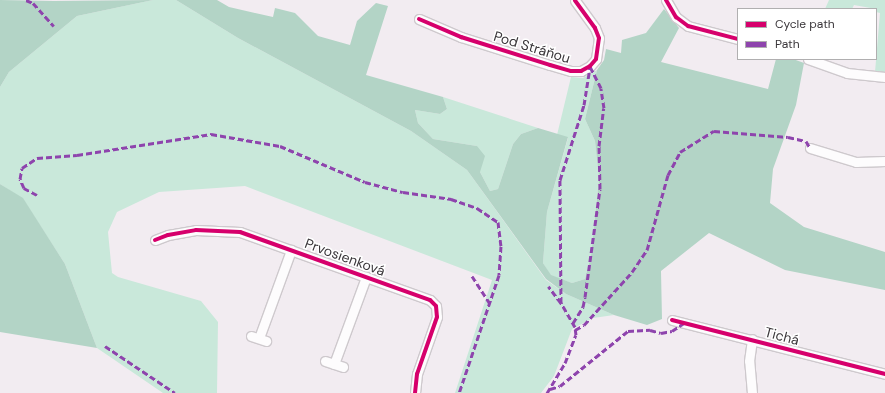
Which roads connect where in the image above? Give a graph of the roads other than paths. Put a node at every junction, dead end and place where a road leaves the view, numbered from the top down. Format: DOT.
graph roads {
  1 [pos="575,0"];
  2 [pos="666,0"];
  3 [pos="419,19"];
  4 [pos="737,38"];
  5 [pos="811,60"];
  6 [pos="885,78"];
  7 [pos="810,148"];
  8 [pos="885,161"];
  9 [pos="155,240"];
  10 [pos="291,250"];
  11 [pos="366,277"];
  12 [pos="672,320"];
  13 [pos="259,338"];
  14 [pos="752,339"];
  15 [pos="343,368"];
  16 [pos="885,374"];
  17 [pos="414,393"];
  18 [pos="752,393"];
  1 -- 3 [label="street, Pod Stráňou"];
  2 -- 4 [label="street"];
  5 -- 6 [label="street"];
  7 -- 8 [label="street"];
  9 -- 10 [label="street, Prvosienková"];
  10 -- 11 [label="street, Prvosienková"];
  10 -- 13 [label="street, Prvosienková"];
  11 -- 15 [label="street, Prvosienková"];
  11 -- 17 [label="street, Prvosienková"];
  12 -- 14 [label="street, Tichá"];
  14 -- 16 [label="street, Tichá"];
  14 -- 18 [label="street"];
}
